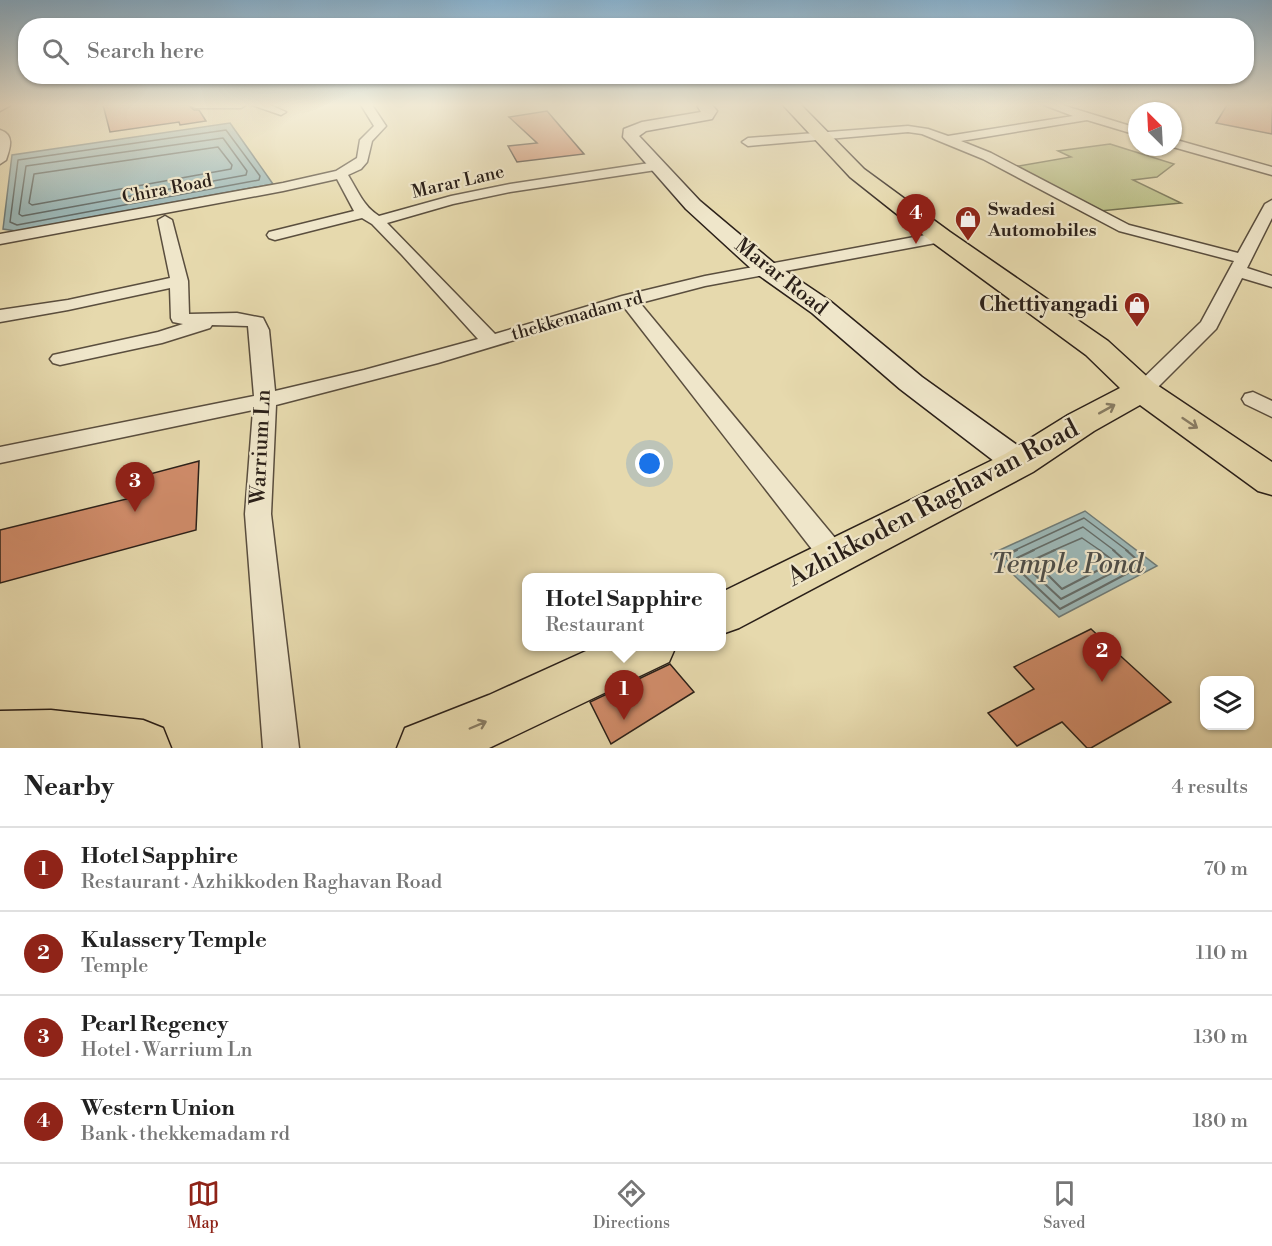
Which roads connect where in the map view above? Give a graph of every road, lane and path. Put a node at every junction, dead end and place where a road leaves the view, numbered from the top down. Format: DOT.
graph roads {
  1 [pos="4,140"];
  2 [pos="366,140"];
  3 [pos="634,140"];
  4 [pos="770,140"];
  5 [pos="825,140"];
  6 [pos="946,140"];
  7 [pos="748,142"];
  8 [pos="1182,146"];
  9 [pos="0,160"];
  10 [pos="656,166"];
  11 [pos="1272,171"];
  12 [pos="340,174"];
  13 [pos="1272,204"];
  14 [pos="370,217"];
  15 [pos="165,220"];
  16 [pos="275,235"];
  17 [pos="941,237"];
  18 [pos="0,239"];
  19 [pos="1241,265"];
  20 [pos="766,269"];
  21 [pos="179,281"];
  22 [pos="1272,282"];
  23 [pos="628,300"];
  24 [pos="0,316"];
  25 [pos="224,318"];
  26 [pos="491,341"];
  27 [pos="60,359"];
  28 [pos="1142,390"];
  29 [pos="266,400"];
  30 [pos="0,455"];
  31 [pos="1018,463"];
  32 [pos="1272,481"];
  33 [pos="835,558"];
  34 [pos="726,612"];
  35 [pos="640,651"];
  36 [pos="0,738"];
  37 [pos="143,748"];
  38 [pos="281,748"];
  39 [pos="424,748"];
  1 -- 9 [label="street"];
  2 -- 12 [label="street"];
  3 -- 10 [label="street, Marar Road"];
  4 -- 7 [label="street"];
  5 -- 17 [label="main road"];
  6 -- 19 [label="street"];
  8 -- 11 [label="street"];
  10 -- 14 [label="street, Marar Lane"];
  10 -- 20 [label="street, Marar Road"];
  12 -- 14 [label="street, thekkemadam rd"];
  12 -- 18 [label="street, Chira Road"];
  13 -- 19 [label="street"];
  14 -- 16 [label="street, Marar Lane"];
  14 -- 26 [label="street, thekkemadam rd"];
  15 -- 21 [label="street, Warrium Ln"];
  17 -- 20 [label="street, thekkemadam rd"];
  17 -- 28 [label="main road"];
  19 -- 22 [label="street"];
  19 -- 28 [label="street"];
  20 -- 23 [label="street, thekkemadam rd"];
  20 -- 31 [label="street, Marar Road"];
  21 -- 24 [label="street"];
  21 -- 25 [label="street, Warrium Ln"];
  23 -- 26 [label="street, thekkemadam rd"];
  23 -- 33 [label="street"];
  25 -- 27 [label="street"];
  25 -- 29 [label="street, Warrium Ln"];
  26 -- 29 [label="street"];
  31 -- 28 [label="main road, Azhikkoden Raghavan Road, one-way"];
  28 -- 32 [label="main road, one-way"];
  29 -- 30 [label="street"];
  29 -- 38 [label="street, Warrium Ln"];
  31 -- 33 [label="main road, Azhikkoden Raghavan Road"];
  33 -- 34 [label="main road, Azhikkoden Raghavan Road"];
  39 -- 35 [label="main road, one-way"];
  36 -- 37 [label="main road"];
}
